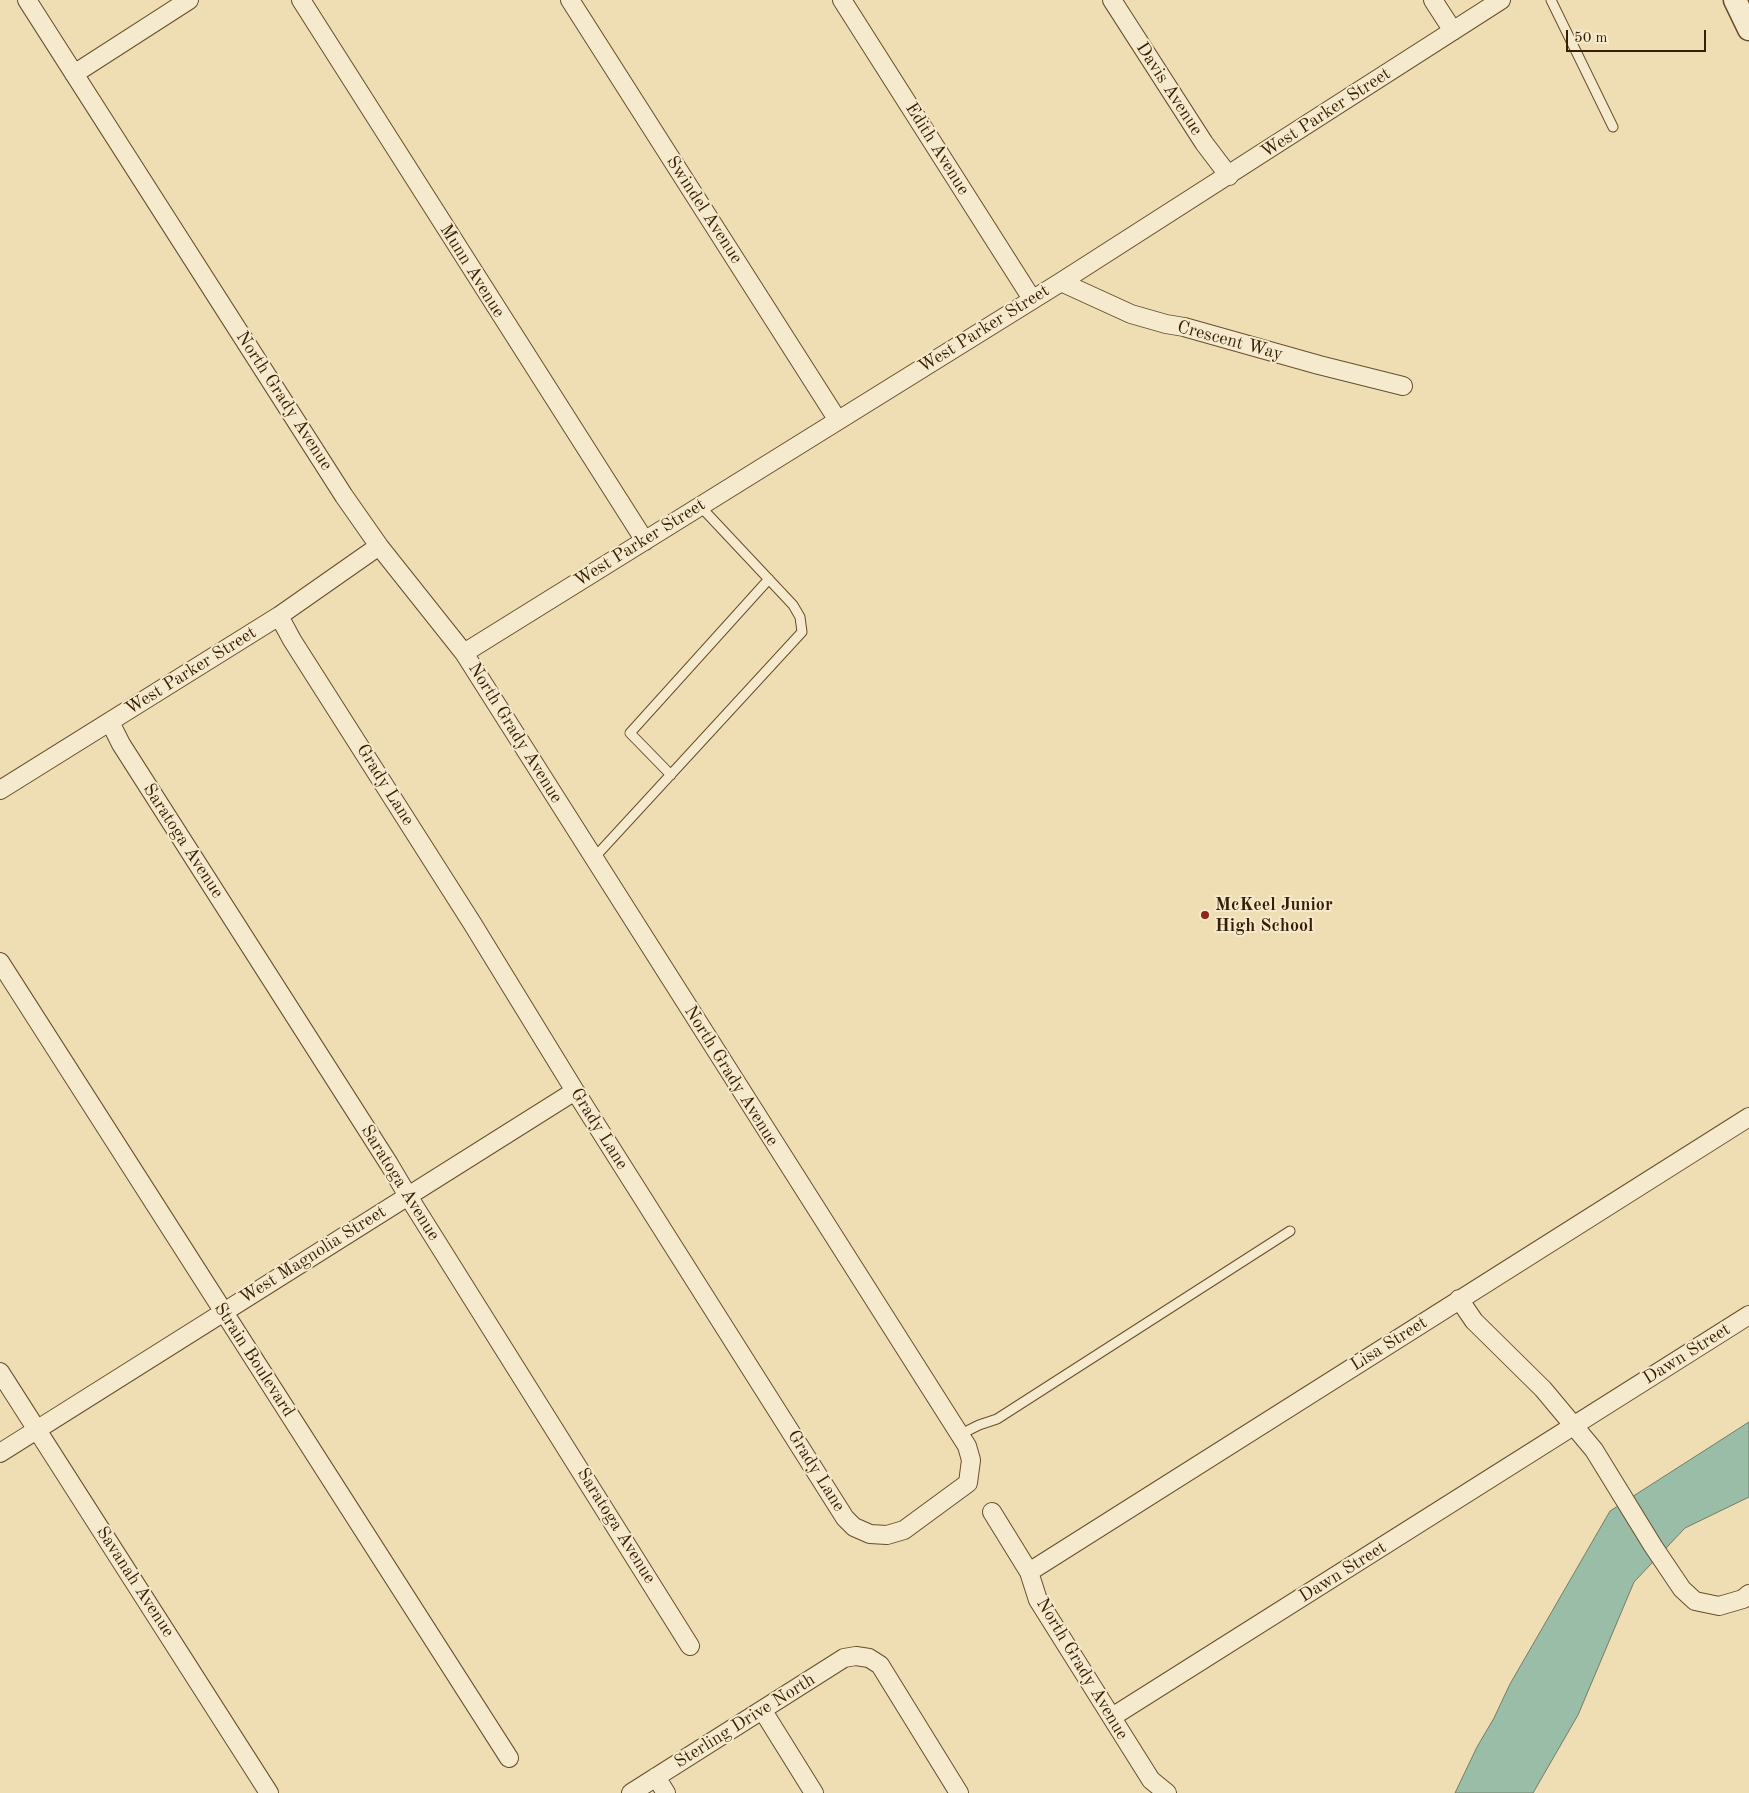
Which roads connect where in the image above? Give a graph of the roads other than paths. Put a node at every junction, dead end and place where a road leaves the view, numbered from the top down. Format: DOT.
graph roads {
  1 [pos="27,0"];
  2 [pos="189,0"];
  3 [pos="301,0"];
  4 [pos="570,0"];
  5 [pos="842,0"];
  6 [pos="1112,0"];
  7 [pos="1433,0"];
  8 [pos="1501,0"];
  9 [pos="1551,0"];
  10 [pos="1735,0"];
  11 [pos="1749,29"];
  12 [pos="1453,31"];
  13 [pos="74,74"];
  14 [pos="1613,127"];
  15 [pos="1229,176"];
  16 [pos="1061,282"];
  17 [pos="1032,299"];
  18 [pos="1403,386"];
  19 [pos="838,419"];
  20 [pos="700,506"];
  21 [pos="644,541"];
  22 [pos="379,546"];
  23 [pos="769,579"];
  24 [pos="279,616"];
  25 [pos="464,654"];
  26 [pos="110,722"];
  27 [pos="671,774"];
  28 [pos="0,790"];
  29 [pos="594,858"];
  30 [pos="0,962"];
  31 [pos="575,1091"];
  32 [pos="1749,1117"];
  33 [pos="408,1196"];
  34 [pos="1290,1231"];
  35 [pos="1459,1299"];
  36 [pos="223,1312"];
  37 [pos="1749,1315"];
  38 [pos="0,1372"];
  39 [pos="1574,1426"];
  40 [pos="37,1429"];
  41 [pos="959,1435"];
  42 [pos="0,1453"];
  43 [pos="968,1482"];
  44 [pos="992,1512"];
  45 [pos="1029,1572"];
  46 [pos="1749,1594"];
  47 [pos="690,1646"];
  48 [pos="762,1711"];
  49 [pos="1112,1717"];
  50 [pos="509,1758"];
  51 [pos="656,1777"];
  52 [pos="269,1793"];
  53 [pos="631,1793"];
  54 [pos="666,1793"];
  55 [pos="814,1793"];
  56 [pos="959,1793"];
  57 [pos="1167,1793"];
  1 -- 13 [label="street, North Grady Avenue"];
  2 -- 13 [label="street"];
  3 -- 21 [label="street, Munn Avenue"];
  4 -- 19 [label="street, Swindel Avenue"];
  5 -- 17 [label="street, Edith Avenue"];
  6 -- 15 [label="street, Davis Avenue"];
  7 -- 12 [label="street"];
  8 -- 12 [label="street, West Parker Street"];
  9 -- 14 [label="lane"];
  10 -- 11 [label="street"];
  12 -- 15 [label="street, West Parker Street"];
  13 -- 22 [label="street, North Grady Avenue"];
  15 -- 16 [label="street, West Parker Street"];
  16 -- 17 [label="street, West Parker Street"];
  16 -- 18 [label="street, Crescent Way"];
  17 -- 19 [label="street, West Parker Street"];
  19 -- 20 [label="street, West Parker Street"];
  20 -- 21 [label="street, West Parker Street"];
  20 -- 23 [label="lane"];
  21 -- 25 [label="street, West Parker Street"];
  22 -- 24 [label="street, West Parker Street"];
  22 -- 25 [label="street, North Grady Avenue"];
  23 -- 27 [label="lane"];
  23 -- 27 [label="lane"];
  24 -- 26 [label="street, West Parker Street"];
  24 -- 31 [label="street, Grady Lane"];
  25 -- 29 [label="street, North Grady Avenue"];
  26 -- 28 [label="street, West Parker Street"];
  26 -- 33 [label="street, Saratoga Avenue"];
  27 -- 29 [label="lane"];
  29 -- 41 [label="street, North Grady Avenue"];
  30 -- 36 [label="street, Strain Boulevard"];
  31 -- 33 [label="street, West Magnolia Street"];
  31 -- 43 [label="street, Grady Lane"];
  32 -- 35 [label="street, Lisa Street"];
  33 -- 36 [label="street, West Magnolia Street"];
  33 -- 47 [label="street, Saratoga Avenue"];
  34 -- 41 [label="lane"];
  35 -- 39 [label="street"];
  35 -- 45 [label="street, Lisa Street"];
  36 -- 40 [label="street, West Magnolia Street"];
  36 -- 50 [label="street, Strain Boulevard"];
  37 -- 39 [label="street, Dawn Street"];
  38 -- 40 [label="street, Savanah Avenue"];
  39 -- 46 [label="street"];
  39 -- 49 [label="street, Dawn Street"];
  40 -- 42 [label="street, West Magnolia Street"];
  40 -- 52 [label="street, Savanah Avenue"];
  41 -- 43 [label="street, North Grady Avenue"];
  44 -- 45 [label="street, North Grady Avenue"];
  45 -- 49 [label="street, North Grady Avenue"];
  48 -- 51 [label="street, Sterling Drive North"];
  48 -- 55 [label="street"];
  48 -- 56 [label="street, Sterling Drive North"];
  49 -- 57 [label="street, North Grady Avenue"];
  51 -- 53 [label="street, Sterling Drive North"];
  51 -- 54 [label="street"];
}
